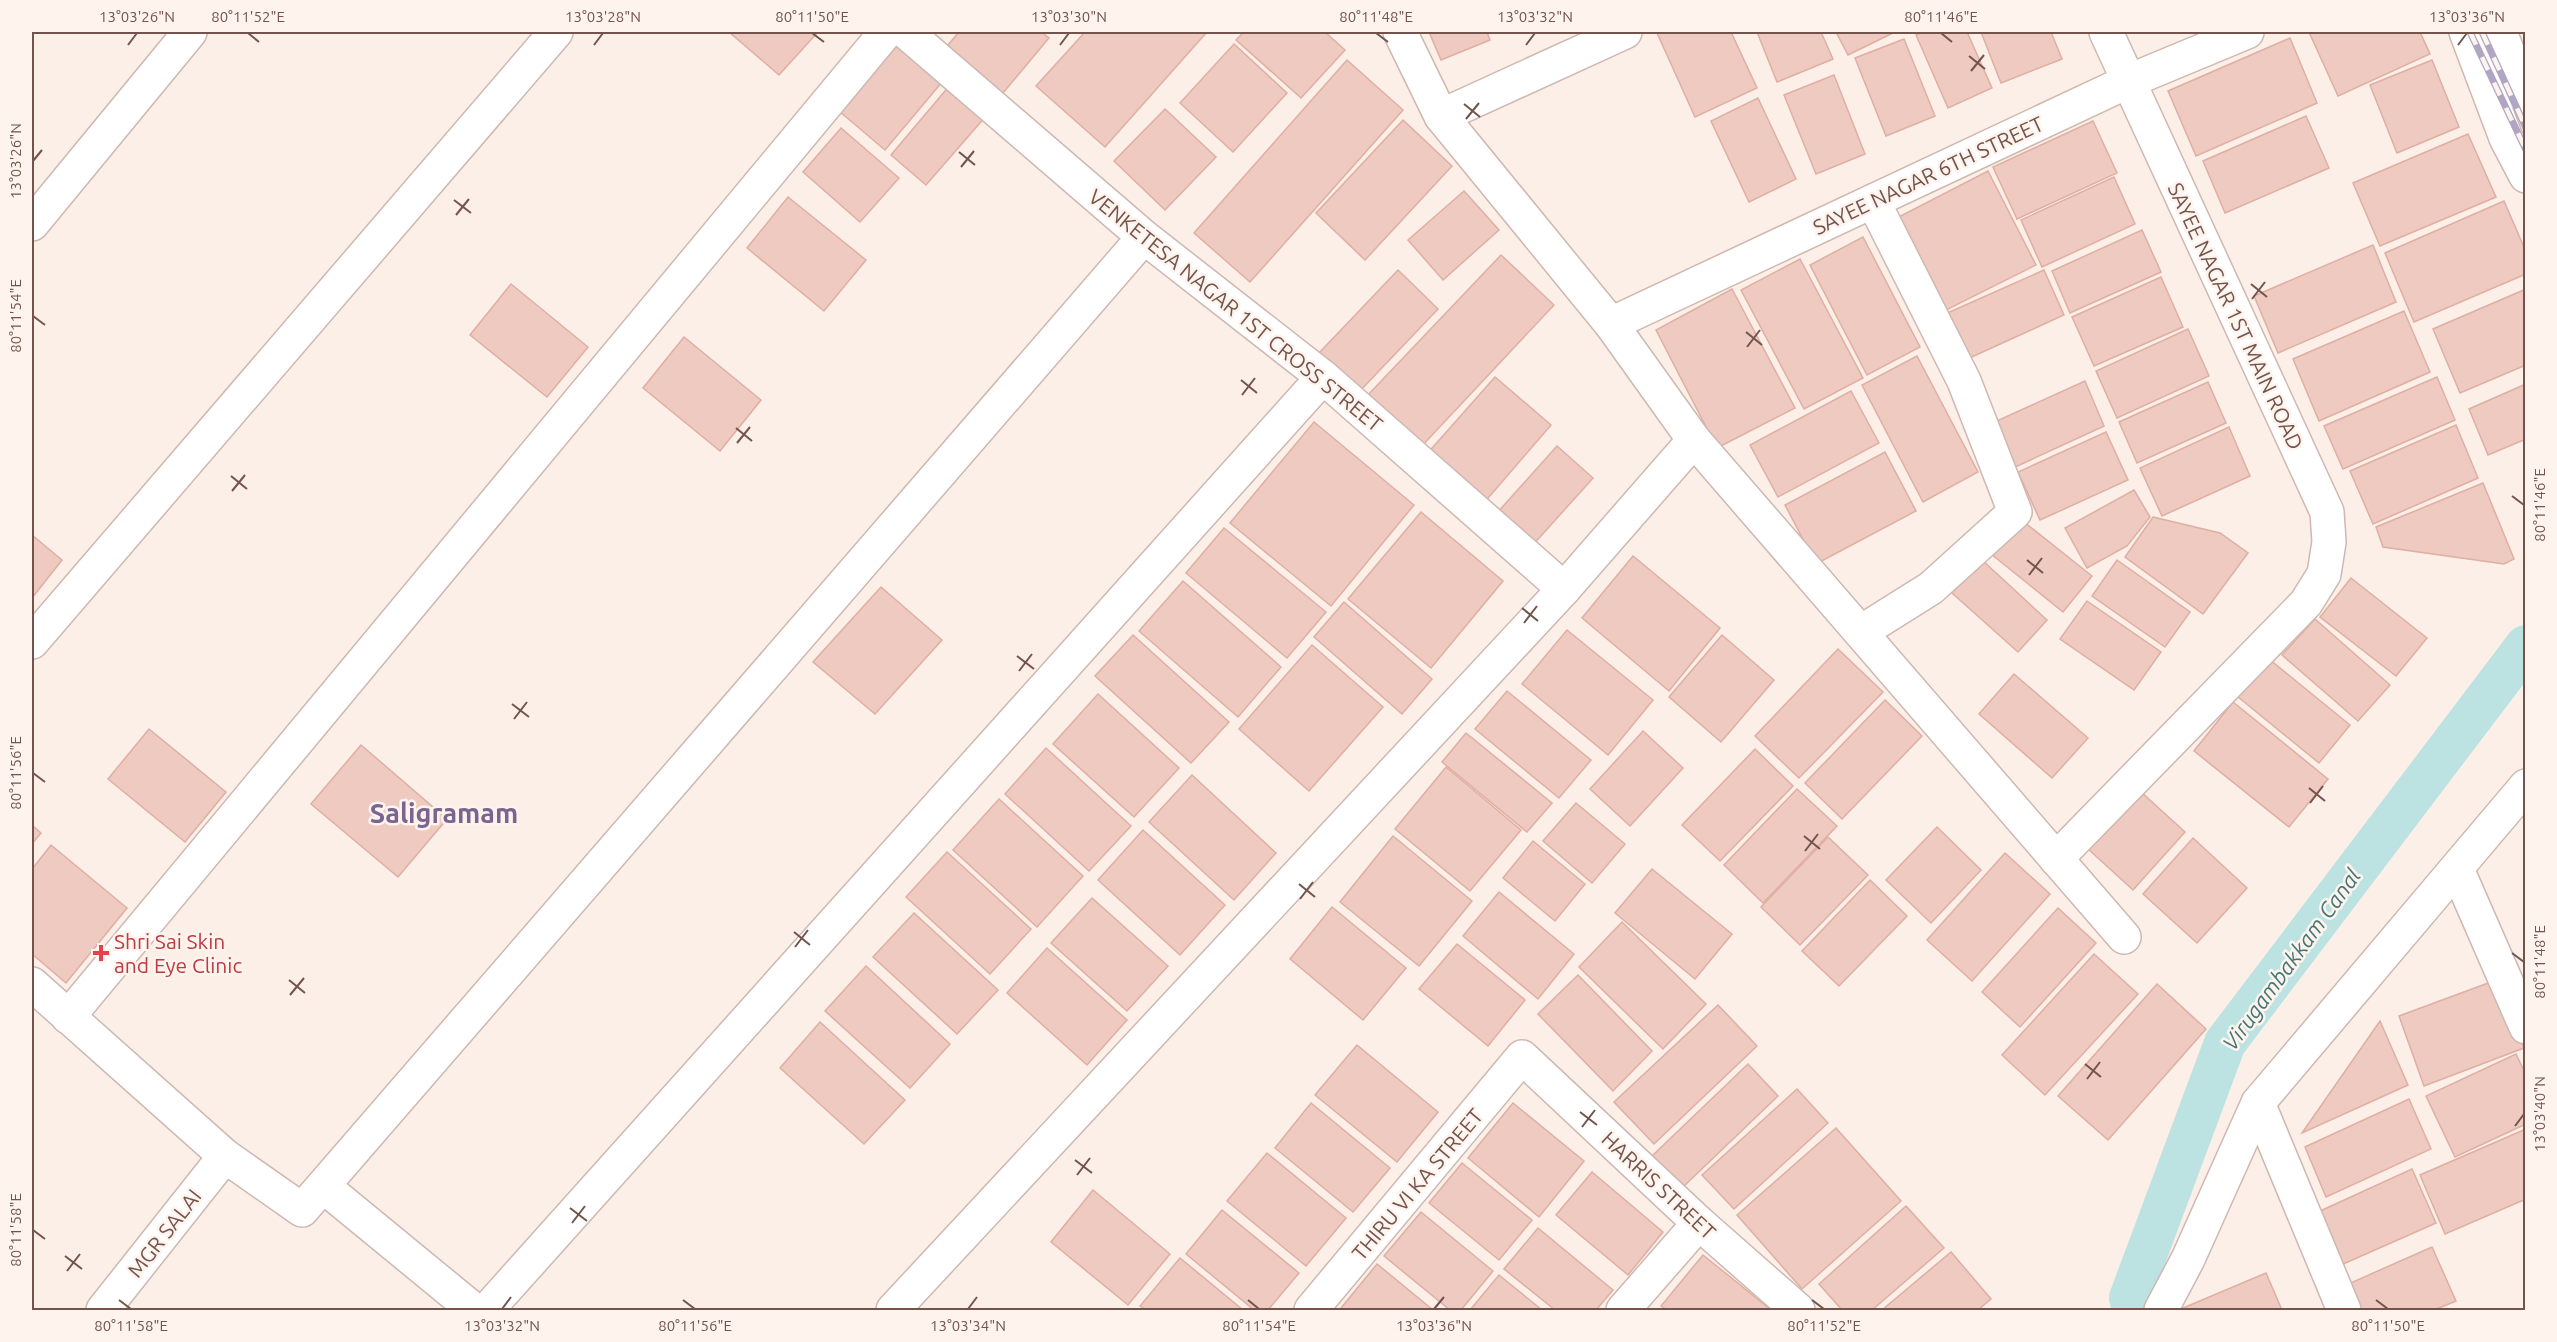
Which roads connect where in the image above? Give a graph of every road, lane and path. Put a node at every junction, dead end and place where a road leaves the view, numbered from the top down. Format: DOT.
graph roads {
  1 [pos="190,32"];
  2 [pos="556,32"];
  3 [pos="886,32"];
  4 [pos="906,32"];
  5 [pos="1400,32"];
  6 [pos="1625,32"];
  7 [pos="2106,32"];
  8 [pos="2247,32"];
  9 [pos="2466,32"];
  10 [pos="2500,32"];
  11 [pos="2129,81"];
  12 [pos="2526,98"];
  13 [pos="1441,116"];
  14 [pos="2526,176"];
  15 [pos="1873,201"];
  16 [pos="32,224"];
  17 [pos="1144,237"];
  18 [pos="1611,324"];
  19 [pos="1323,377"];
  20 [pos="1694,440"];
  21 [pos="1564,589"];
  22 [pos="1861,632"];
  23 [pos="32,642"];
  24 [pos="2526,786"];
  25 [pos="2056,859"];
  26 [pos="2457,869"];
  27 [pos="2124,937"];
  28 [pos="32,984"];
  29 [pos="68,1017"];
  30 [pos="2526,1027"];
  31 [pos="1522,1057"];
  32 [pos="2258,1103"];
  33 [pos="225,1156"];
  34 [pos="323,1186"];
  35 [pos="1699,1223"];
  36 [pos="103,1311"];
  37 [pos="474,1311"];
  38 [pos="487,1311"];
  39 [pos="893,1311"];
  40 [pos="1311,1311"];
  41 [pos="1623,1311"];
  42 [pos="1798,1311"];
  43 [pos="2161,1311"];
  44 [pos="2344,1311"];
  1 -- 16 [label="street"];
  2 -- 23 [label="street"];
  3 -- 29 [label="street"];
  4 -- 17 [label="street, VENKETESA NAGAR 1ST CROSS STREET"];
  5 -- 13 [label="street"];
  6 -- 13 [label="street"];
  7 -- 11 [label="street, SAYEE NAGAR 1ST MAIN ROAD"];
  8 -- 11 [label="street, SAYEE NAGAR 6TH STREET"];
  9 -- 14 [label="street"];
  10 -- 12 [label="street"];
  11 -- 15 [label="street, SAYEE NAGAR 6TH STREET"];
  11 -- 25 [label="street, SAYEE NAGAR 1ST MAIN ROAD"];
  13 -- 18 [label="street"];
  15 -- 18 [label="street, SAYEE NAGAR 6TH STREET"];
  15 -- 22 [label="street"];
  17 -- 19 [label="street, VENKETESA NAGAR 1ST CROSS STREET"];
  17 -- 34 [label="street"];
  18 -- 20 [label="street"];
  19 -- 21 [label="street, VENKETESA NAGAR 1ST CROSS STREET"];
  19 -- 38 [label="street"];
  20 -- 21 [label="street"];
  20 -- 22 [label="street"];
  21 -- 39 [label="street"];
  22 -- 25 [label="street"];
  24 -- 26 [label="street"];
  25 -- 27 [label="street"];
  26 -- 30 [label="street"];
  26 -- 32 [label="street"];
  28 -- 29 [label="street"];
  29 -- 33 [label="street"];
  31 -- 35 [label="street, HARRIS STREET"];
  31 -- 40 [label="street, THIRU VI KA STREET"];
  32 -- 43 [label="street"];
  32 -- 44 [label="street"];
  33 -- 34 [label="street"];
  33 -- 36 [label="street, MGR SALAI"];
  34 -- 37 [label="street"];
  35 -- 41 [label="street"];
  35 -- 42 [label="street, HARRIS STREET"];
}
